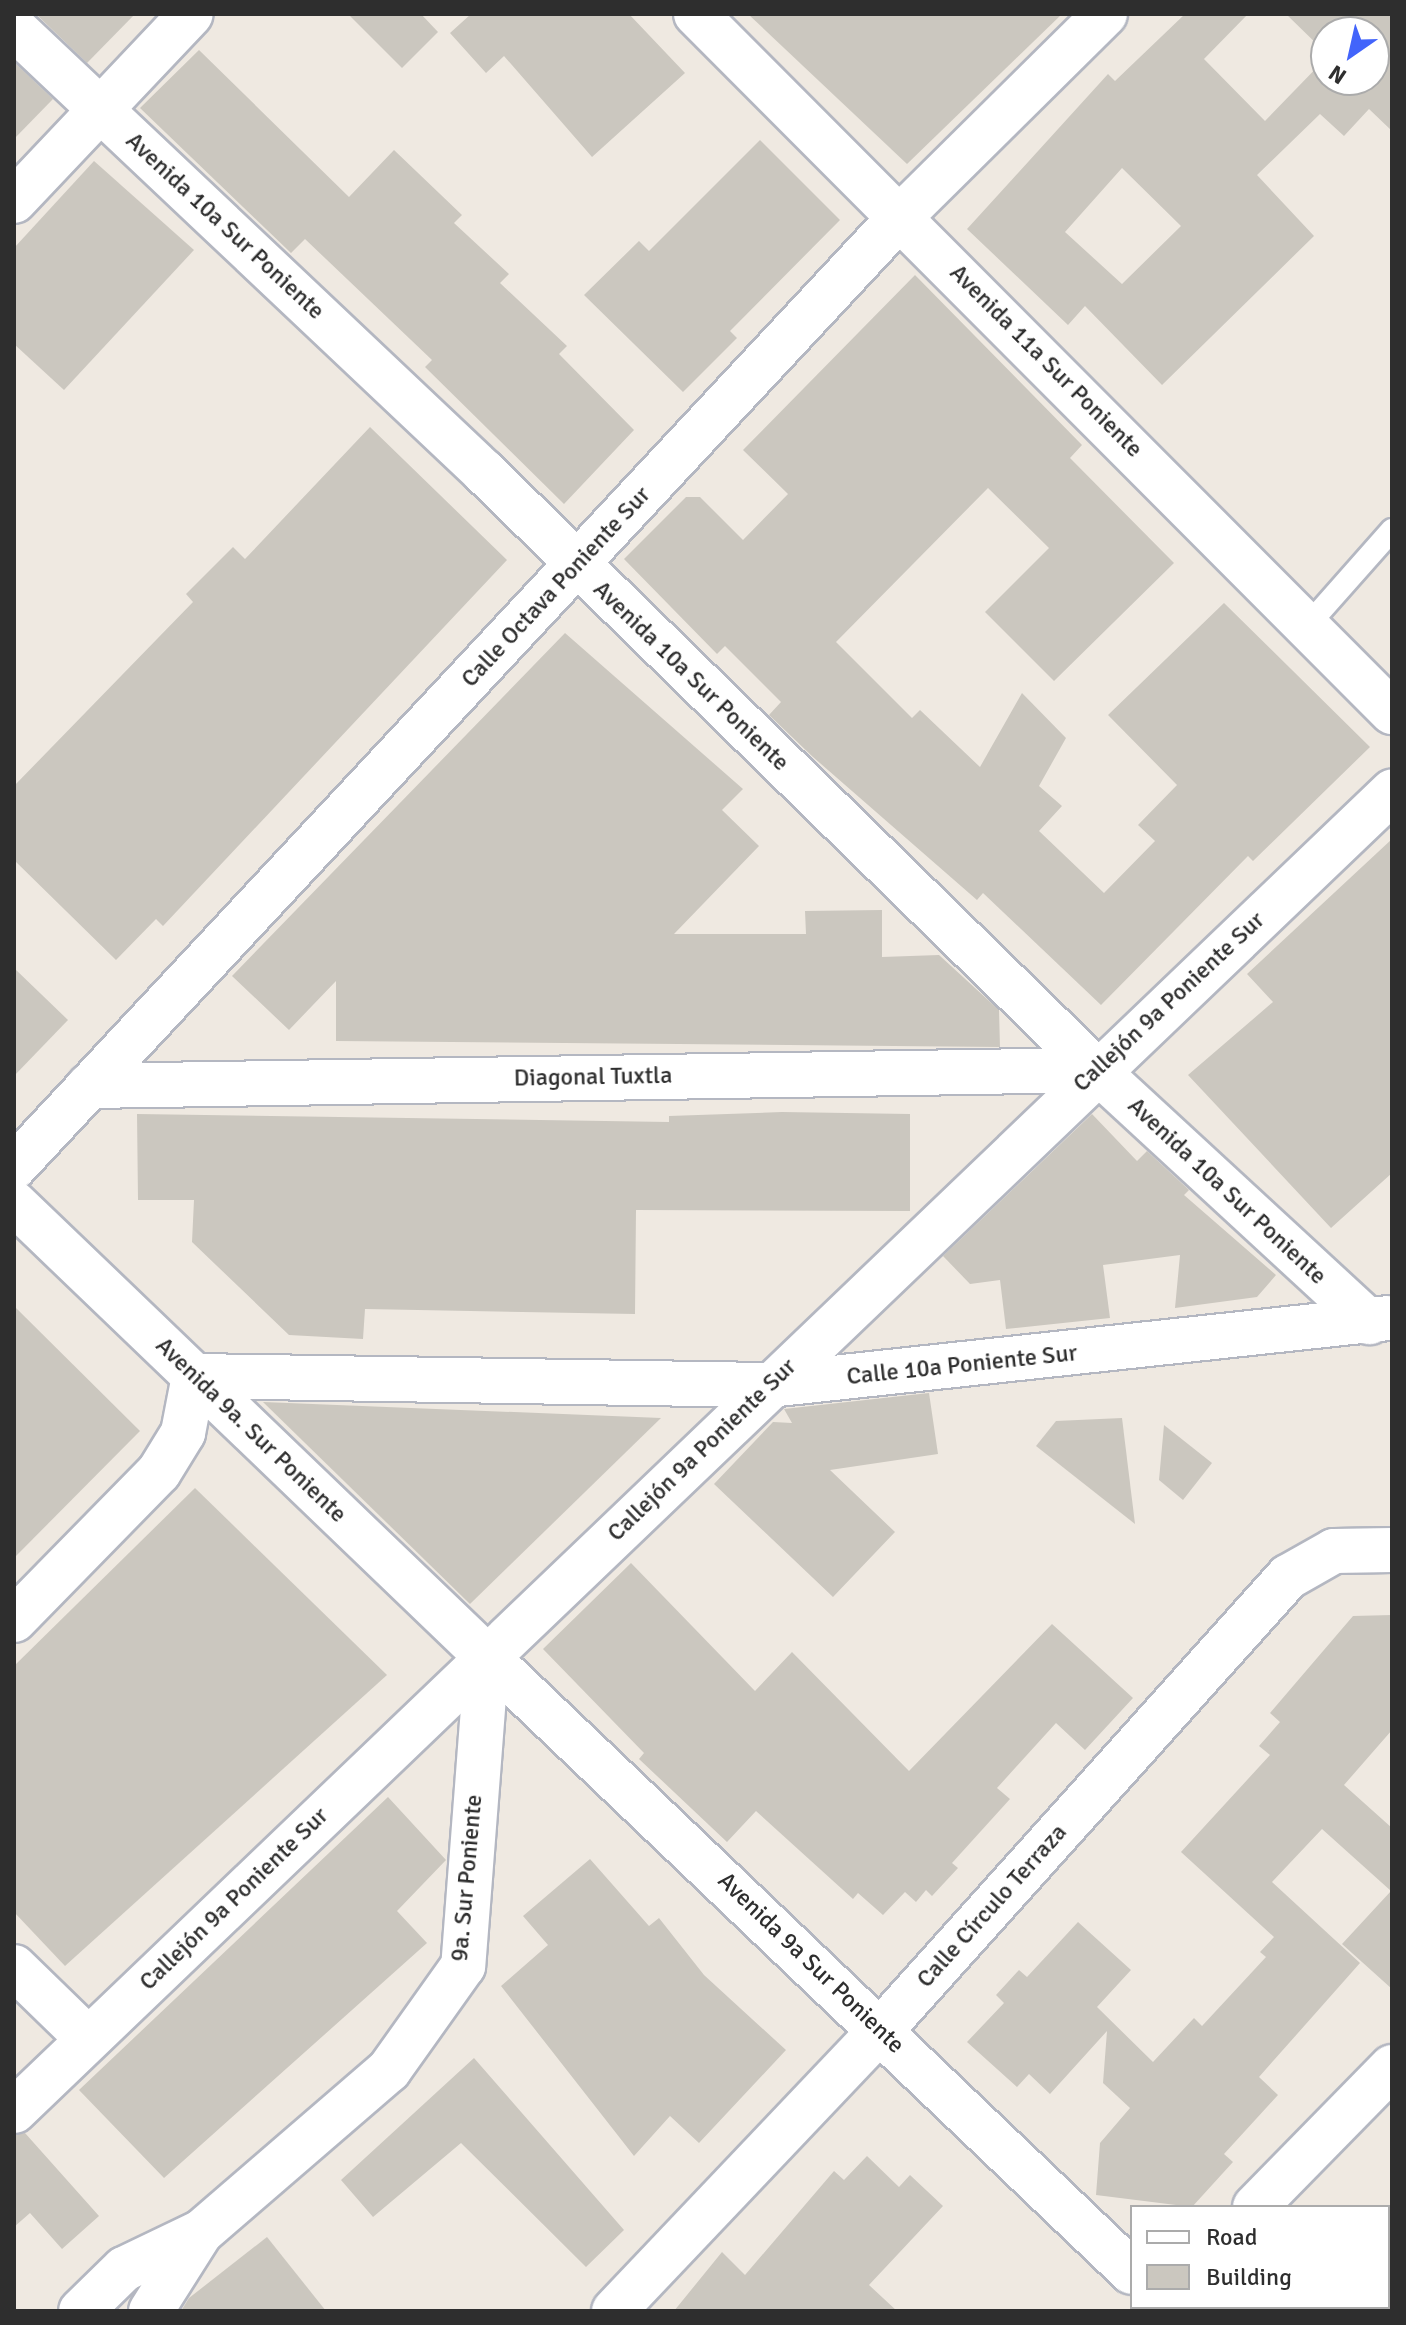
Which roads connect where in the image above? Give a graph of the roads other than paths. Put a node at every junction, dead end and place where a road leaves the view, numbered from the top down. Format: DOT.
graph roads {
  1 [pos="191,14"];
  2 [pos="696,14"];
  3 [pos="1105,14"];
  4 [pos="14,28"];
  5 [pos="101,108"];
  6 [pos="14,201"];
  7 [pos="901,216"];
  8 [pos="1392,530"];
  9 [pos="575,563"];
  10 [pos="1308,625"];
  11 [pos="1392,712"];
  12 [pos="1392,792"];
  13 [pos="1096,1070"];
  14 [pos="89,1086"];
  15 [pos="14,1167"];
  16 [pos="14,1203"];
  17 [pos="1381,1320"];
  18 [pos="194,1376"];
  19 [pos="769,1385"];
  20 [pos="1392,1550"];
  21 [pos="14,1620"];
  22 [pos="487,1657"];
  23 [pos="14,1967"];
  24 [pos="882,2029"];
  25 [pos="88,2039"];
  26 [pos="1392,2067"];
  27 [pos="14,2111"];
  28 [pos="1257,2205"];
  29 [pos="201,2232"];
  30 [pos="1130,2270"];
  31 [pos="81,2311"];
  32 [pos="151,2311"];
  33 [pos="614,2311"];
  1 -- 5 [label="street"];
  2 -- 7 [label="street, Avenida 11a Sur Poniente"];
  3 -- 7 [label="street, Calle Octava Poniente Sur"];
  4 -- 5 [label="street, Avenida 10a Sur Poniente"];
  5 -- 6 [label="street"];
  5 -- 9 [label="street, Avenida 10a Sur Poniente"];
  7 -- 9 [label="street, Calle Octava Poniente Sur"];
  7 -- 10 [label="street, Avenida 11a Sur Poniente"];
  8 -- 10 [label="lane"];
  9 -- 13 [label="street, Avenida 10a Sur Poniente"];
  9 -- 14 [label="street, Calle Octava Poniente Sur"];
  10 -- 11 [label="street, Avenida 11a Sur Poniente"];
  12 -- 13 [label="street, Callejón 9a Poniente Sur"];
  13 -- 14 [label="street, Diagonal Tuxtla"];
  13 -- 17 [label="street, Avenida 10a Sur Poniente"];
  13 -- 19 [label="street, Callejón 9a Poniente Sur"];
  14 -- 15 [label="street, Calle Octava Poniente Sur"];
  16 -- 18 [label="street, Avenida 9a. Sur Poniente"];
  17 -- 19 [label="street, Calle 10a Poniente Sur"];
  18 -- 19 [label="street, Calle 10a Poniente Sur"];
  18 -- 21 [label="street"];
  18 -- 22 [label="street, Avenida 9a. Sur Poniente"];
  19 -- 22 [label="street, Callejón 9a Poniente Sur"];
  20 -- 24 [label="street, Calle Círculo Terraza"];
  22 -- 24 [label="street, Avenida 9a Sur Poniente"];
  22 -- 25 [label="street, Callejón 9a Poniente Sur"];
  22 -- 29 [label="street, 9a. Sur Poniente"];
  23 -- 25 [label="street"];
  24 -- 30 [label="street, Avenida 9a Sur Poniente"];
  24 -- 33 [label="street, Calle Círculo Terraza"];
  25 -- 27 [label="street, Callejón 9a Poniente Sur"];
  26 -- 28 [label="street"];
  29 -- 31 [label="street"];
  29 -- 32 [label="street"];
}
